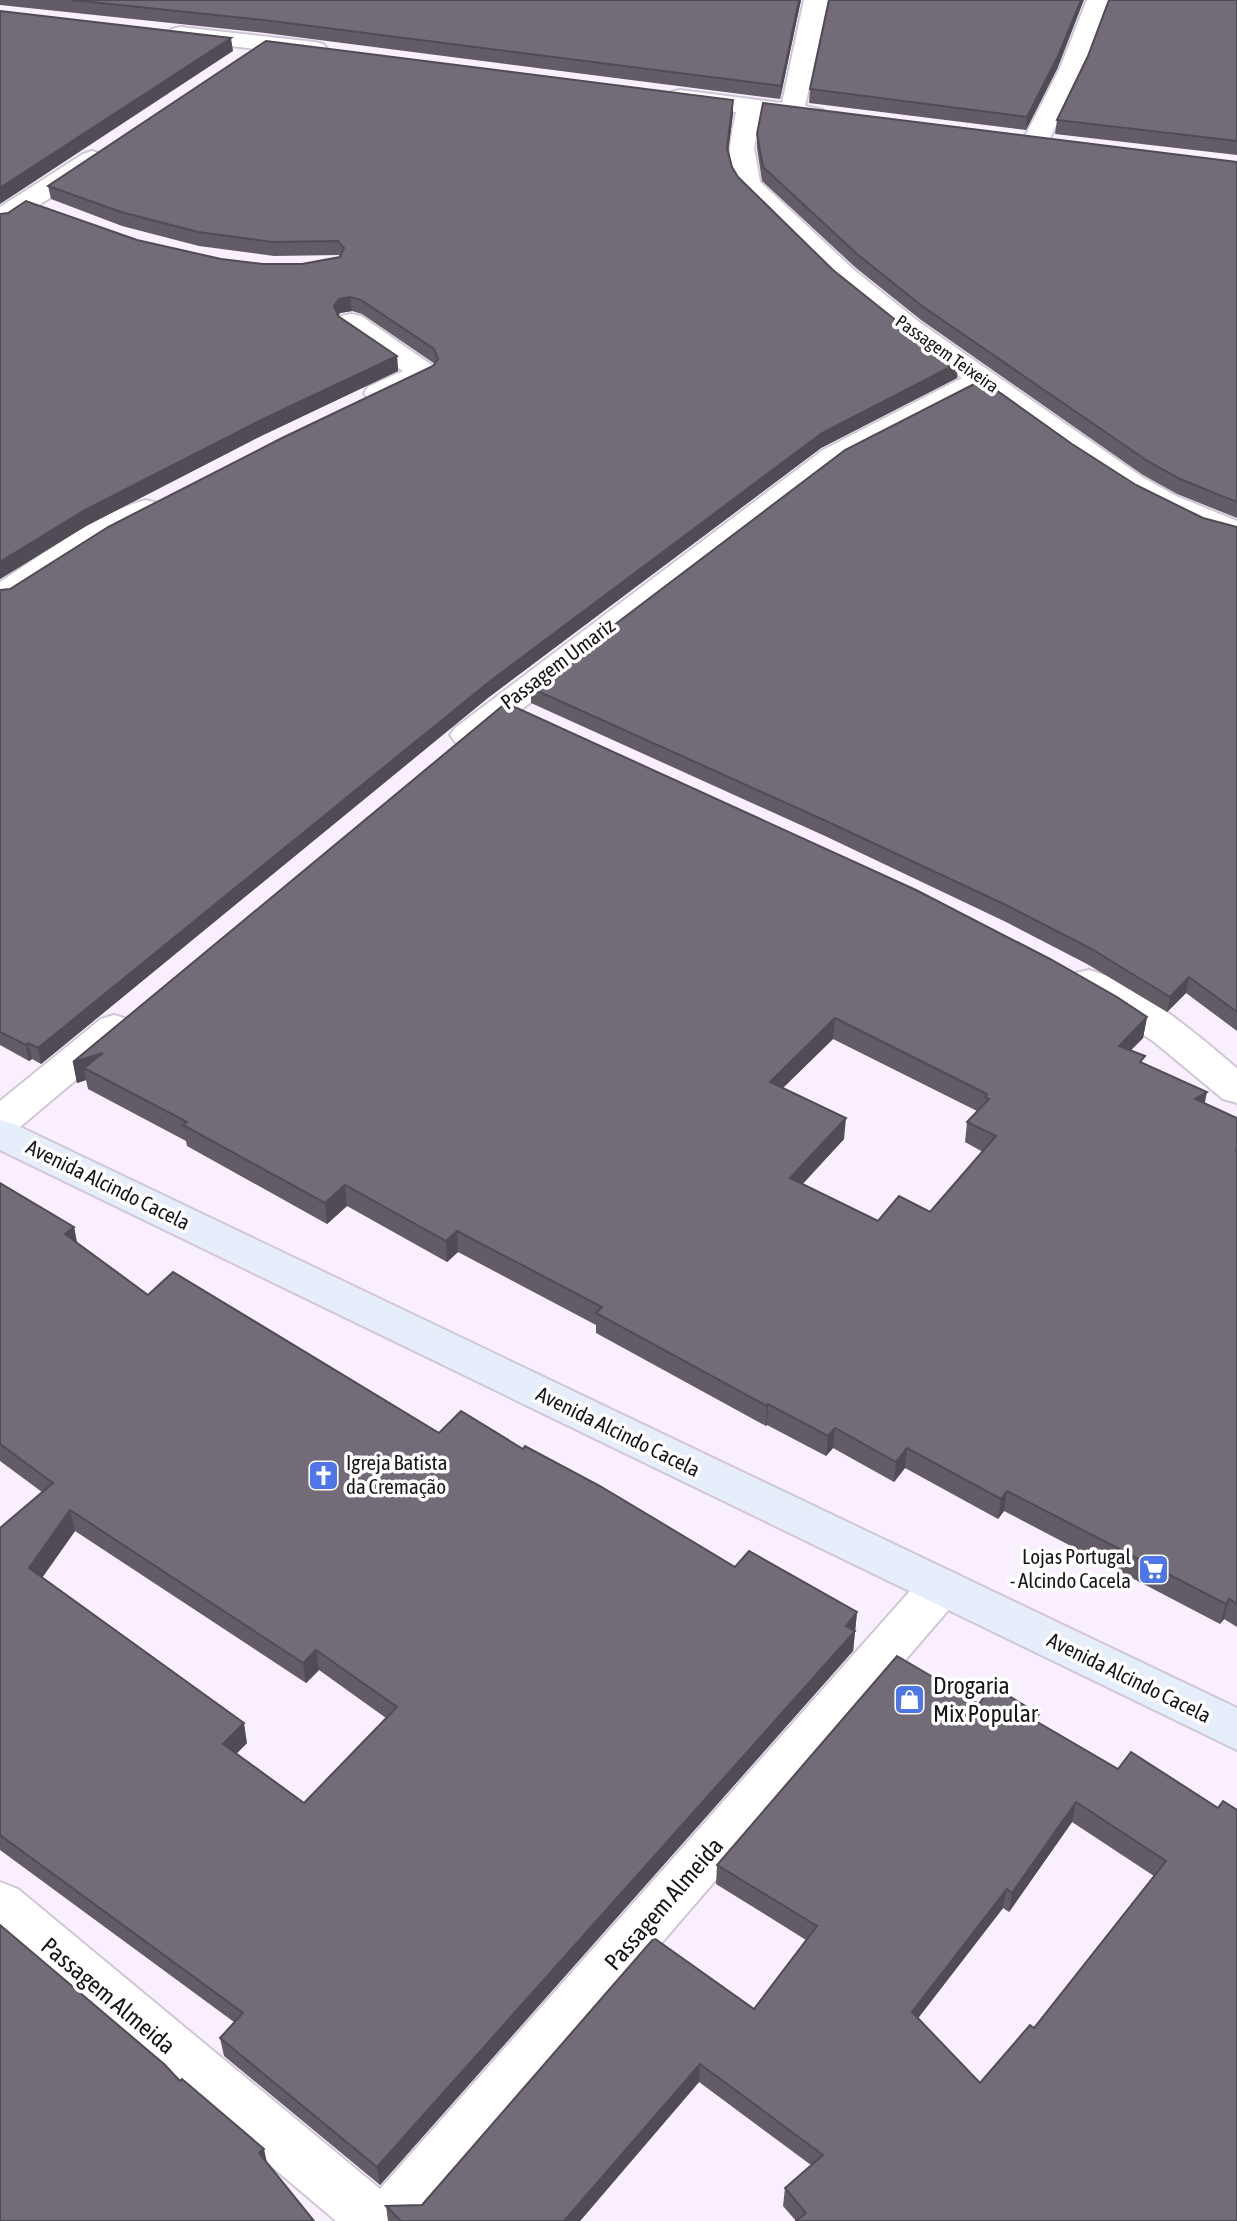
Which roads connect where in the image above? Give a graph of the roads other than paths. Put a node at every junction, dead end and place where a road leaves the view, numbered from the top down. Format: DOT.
graph roads {
  1 [pos="816,0"];
  2 [pos="1099,0"];
  3 [pos="159,31"];
  4 [pos="265,43"];
  5 [pos="334,52"];
  6 [pos="231,66"];
  7 [pos="652,93"];
  8 [pos="749,106"];
  9 [pos="792,112"];
  10 [pos="833,117"];
  11 [pos="1008,139"];
  12 [pos="1035,142"];
  13 [pos="1062,145"];
  14 [pos="106,149"];
  15 [pos="27,202"];
  16 [pos="52,212"];
  17 [pos="0,219"];
  18 [pos="351,322"];
  19 [pos="982,379"];
  20 [pos="348,408"];
  21 [pos="172,495"];
  22 [pos="1237,532"];
  23 [pos="0,595"];
  24 [pos="503,706"];
  25 [pos="540,723"];
  26 [pos="449,750"];
  27 [pos="1063,967"];
  28 [pos="139,1007"];
  29 [pos="1237,1090"];
  30 [pos="0,1122"];
  31 [pos="0,1133"];
  32 [pos="941,1587"];
  33 [pos="1237,1730"];
  34 [pos="0,1905"];
  35 [pos="377,2221"];
  36 [pos="387,2221"];
  1 -- 9 [label="street"];
  2 -- 12 [label="street"];
  3 -- 4 [label="street"];
  4 -- 5 [label="street"];
  4 -- 6 [label="street"];
  7 -- 8 [label="street"];
  8 -- 9 [label="street"];
  8 -- 19 [label="street, Passagem Teixeira"];
  9 -- 10 [label="street"];
  11 -- 12 [label="street"];
  12 -- 13 [label="street"];
  14 -- 15 [label="street"];
  15 -- 16 [label="street"];
  15 -- 17 [label="street"];
  18 -- 20 [label="street"];
  19 -- 22 [label="street, Passagem Teixeira"];
  19 -- 24 [label="street, Passagem Umariz"];
  21 -- 23 [label="street"];
  24 -- 25 [label="street"];
  24 -- 26 [label="street, Passagem Umariz"];
  27 -- 29 [label="street"];
  28 -- 30 [label="street"];
  31 -- 32 [label="main road, Avenida Alcindo Cacela"];
  32 -- 33 [label="main road, Avenida Alcindo Cacela"];
  32 -- 36 [label="street, Passagem Almeida"];
  34 -- 35 [label="street, Passagem Almeida"];
}
